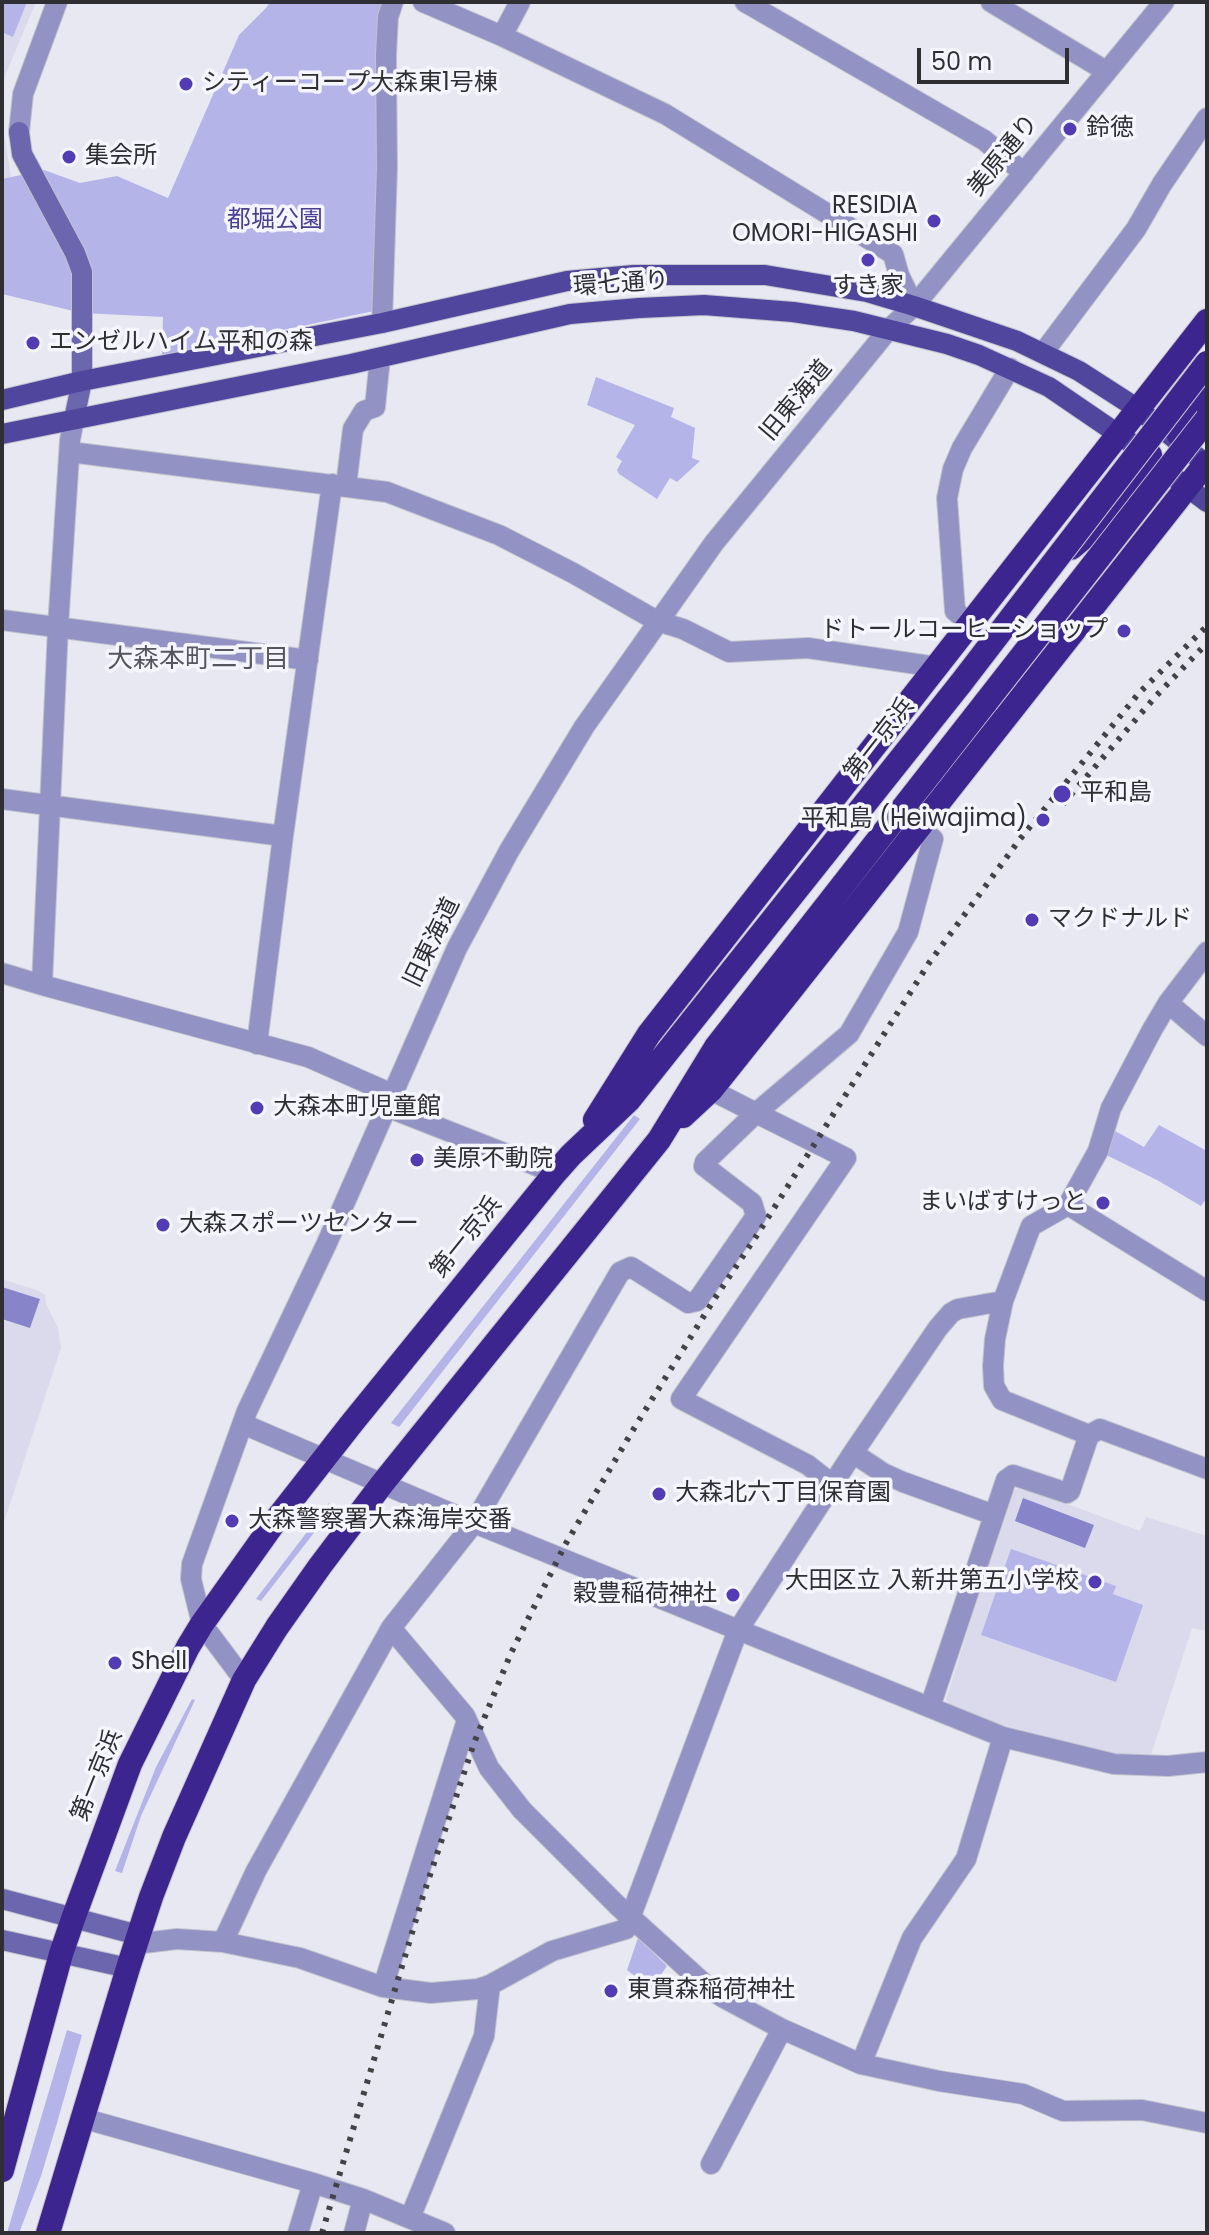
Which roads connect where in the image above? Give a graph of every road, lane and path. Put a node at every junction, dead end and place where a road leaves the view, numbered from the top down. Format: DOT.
graph roads {
  1 [pos="57,2"];
  2 [pos="393,2"];
  3 [pos="423,2"];
  4 [pos="520,2"];
  5 [pos="745,2"];
  6 [pos="991,2"];
  7 [pos="1164,2"];
  8 [pos="502,36"];
  9 [pos="1106,71"];
  10 [pos="1207,118"];
  11 [pos="1024,173"];
  12 [pos="914,306"];
  13 [pos="1207,321"];
  14 [pos="382,323"];
  15 [pos="889,329"];
  16 [pos="1043,353"];
  17 [pos="380,358"];
  18 [pos="1207,363"];
  19 [pos="1010,368"];
  20 [pos="82,381"];
  21 [pos="1207,399"];
  22 [pos="2,400"];
  23 [pos="1138,409"];
  24 [pos="74,419"];
  25 [pos="1207,419"];
  26 [pos="2,434"];
  27 [pos="1119,434"];
  28 [pos="1171,437"];
  29 [pos="70,452"];
  30 [pos="1153,460"];
  31 [pos="1207,464"];
  32 [pos="339,485"];
  33 [pos="1198,495"];
  34 [pos="986,604"];
  35 [pos="2,620"];
  36 [pos="657,621"];
  37 [pos="970,624"];
  38 [pos="58,627"];
  39 [pos="308,660"];
  40 [pos="937,667"];
  41 [pos="2,799"];
  42 [pos="49,805"];
  43 [pos="921,828"];
  44 [pos="283,836"];
  45 [pos="1207,952"];
  46 [pos="2,973"];
  47 [pos="42,985"];
  48 [pos="1168,1003"];
  49 [pos="1207,1036"];
  50 [pos="257,1044"];
  51 [pos="711,1090"];
  52 [pos="389,1100"];
  53 [pos="756,1113"];
  54 [pos="659,1140"];
  55 [pos="563,1164"];
  56 [pos="1068,1205"];
  57 [pos="1207,1291"];
  58 [pos="1003,1301"];
  59 [pos="243,1424"];
  60 [pos="1089,1435"];
  61 [pos="853,1453"];
  62 [pos="325,1458"];
  63 [pos="1207,1469"];
  64 [pos="382,1484"];
  65 [pos="832,1484"];
  66 [pos="994,1515"];
  67 [pos="474,1523"];
  68 [pos="202,1624"];
  69 [pos="391,1628"];
  70 [pos="738,1630"];
  71 [pos="244,1680"];
  72 [pos="930,1707"];
  73 [pos="467,1720"];
  74 [pos="1003,1737"];
  75 [pos="1207,1762"];
  76 [pos="2,1899"];
  77 [pos="631,1916"];
  78 [pos="73,1919"];
  79 [pos="137,1939"];
  80 [pos="2,1940"];
  81 [pos="223,1942"];
  82 [pos="61,1954"];
  83 [pos="128,1968"];
  84 [pos="490,1985"];
  85 [pos="383,1987"];
  86 [pos="782,2029"];
  87 [pos="861,2064"];
  88 [pos="82,2118"];
  89 [pos="1207,2123"];
  90 [pos="711,2164"];
  91 [pos="2,2170"];
  92 [pos="313,2183"];
  93 [pos="363,2199"];
  94 [pos="410,2218"];
  95 [pos="48,2233"];
  96 [pos="298,2233"];
  97 [pos="354,2233"];
  98 [pos="445,2233"];
  1 -- 20 [label="street"];
  2 -- 14 [label="street"];
  3 -- 8 [label="street"];
  4 -- 8 [label="street"];
  5 -- 11 [label="street"];
  6 -- 9 [label="street"];
  7 -- 9 [label="street, 美原通り"];
  8 -- 12 [label="street"];
  9 -- 11 [label="street, 美原通り"];
  10 -- 16 [label="street"];
  11 -- 12 [label="street, 美原通り"];
  12 -- 14 [label="main road, 環七通り"];
  12 -- 15 [label="street, 旧東海道"];
  12 -- 16 [label="main road, 環七通り"];
  13 -- 23 [label="highway"];
  14 -- 20 [label="main road, 環七通り"];
  15 -- 17 [label="main road, 環七通り"];
  15 -- 19 [label="main road, 環七通り"];
  15 -- 36 [label="street, 旧東海道"];
  16 -- 23 [label="main road, 環七通り"];
  17 -- 24 [label="main road, 環七通り"];
  17 -- 32 [label="street"];
  18 -- 55 [label="highway, 第一京浜, bridge"];
  19 -- 27 [label="main road, 環七通り"];
  19 -- 37 [label="street"];
  20 -- 22 [label="main road, 環七通り"];
  20 -- 24 [label="street"];
  21 -- 28 [label="highway"];
  23 -- 27 [label="highway"];
  23 -- 28 [label="main road, 環七通り"];
  24 -- 26 [label="main road, 環七通り"];
  24 -- 29 [label="street"];
  25 -- 54 [label="highway, bridge"];
  27 -- 30 [label="main road, 環七通り"];
  27 -- 34 [label="highway"];
  28 -- 30 [label="highway"];
  28 -- 31 [label="main road, 環七通り"];
  29 -- 32 [label="street"];
  29 -- 38 [label="street"];
  30 -- 33 [label="main road, 環七通り"];
  30 -- 34 [label="highway"];
  31 -- 33 [label="highway"];
  32 -- 36 [label="street"];
  32 -- 39 [label="street"];
  33 -- 43 [label="highway"];
  34 -- 37 [label="highway"];
  35 -- 38 [label="street"];
  36 -- 40 [label="street"];
  36 -- 52 [label="street, 旧東海道"];
  37 -- 40 [label="highway"];
  38 -- 39 [label="street"];
  38 -- 42 [label="street"];
  39 -- 44 [label="street"];
  40 -- 55 [label="highway"];
  41 -- 42 [label="street"];
  42 -- 44 [label="street"];
  42 -- 47 [label="street"];
  43 -- 51 [label="highway"];
  43 -- 53 [label="street"];
  44 -- 50 [label="street"];
  45 -- 48 [label="street"];
  46 -- 47 [label="street"];
  47 -- 50 [label="street"];
  48 -- 49 [label="street"];
  48 -- 56 [label="street"];
  50 -- 52 [label="street"];
  51 -- 53 [label="street"];
  51 -- 54 [label="highway"];
  52 -- 55 [label="street"];
  52 -- 59 [label="street, 旧東海道"];
  53 -- 65 [label="street"];
  53 -- 67 [label="street"];
  54 -- 64 [label="highway"];
  55 -- 62 [label="highway, 第一京浜"];
  56 -- 57 [label="street"];
  56 -- 58 [label="street"];
  58 -- 60 [label="street"];
  58 -- 61 [label="street"];
  59 -- 62 [label="street"];
  59 -- 68 [label="street, 旧東海道"];
  60 -- 63 [label="street"];
  60 -- 66 [label="street"];
  61 -- 65 [label="street"];
  61 -- 66 [label="street"];
  62 -- 64 [label="street"];
  62 -- 68 [label="highway, 第一京浜"];
  64 -- 67 [label="street"];
  64 -- 71 [label="highway"];
  65 -- 70 [label="street"];
  66 -- 72 [label="street"];
  67 -- 69 [label="street"];
  67 -- 70 [label="street"];
  68 -- 71 [label="street, 旧東海道"];
  68 -- 78 [label="highway, 第一京浜"];
  69 -- 73 [label="street"];
  69 -- 81 [label="street"];
  70 -- 72 [label="street"];
  70 -- 77 [label="street"];
  71 -- 79 [label="highway"];
  72 -- 74 [label="street"];
  73 -- 77 [label="street"];
  73 -- 85 [label="street"];
  74 -- 75 [label="street"];
  74 -- 87 [label="street"];
  76 -- 78 [label="street"];
  77 -- 84 [label="street"];
  77 -- 86 [label="street"];
  78 -- 79 [label="street"];
  78 -- 82 [label="highway, 第一京浜"];
  79 -- 81 [label="street"];
  79 -- 83 [label="highway"];
  80 -- 82 [label="street"];
  81 -- 85 [label="street"];
  82 -- 83 [label="street"];
  82 -- 91 [label="highway, 第一京浜"];
  83 -- 88 [label="highway"];
  84 -- 85 [label="street"];
  84 -- 94 [label="street"];
  86 -- 87 [label="street"];
  86 -- 90 [label="street"];
  87 -- 89 [label="street"];
  88 -- 92 [label="street"];
  88 -- 95 [label="highway"];
  92 -- 93 [label="street"];
  92 -- 96 [label="street"];
  93 -- 94 [label="street"];
  93 -- 97 [label="street"];
  94 -- 98 [label="street"];
}
